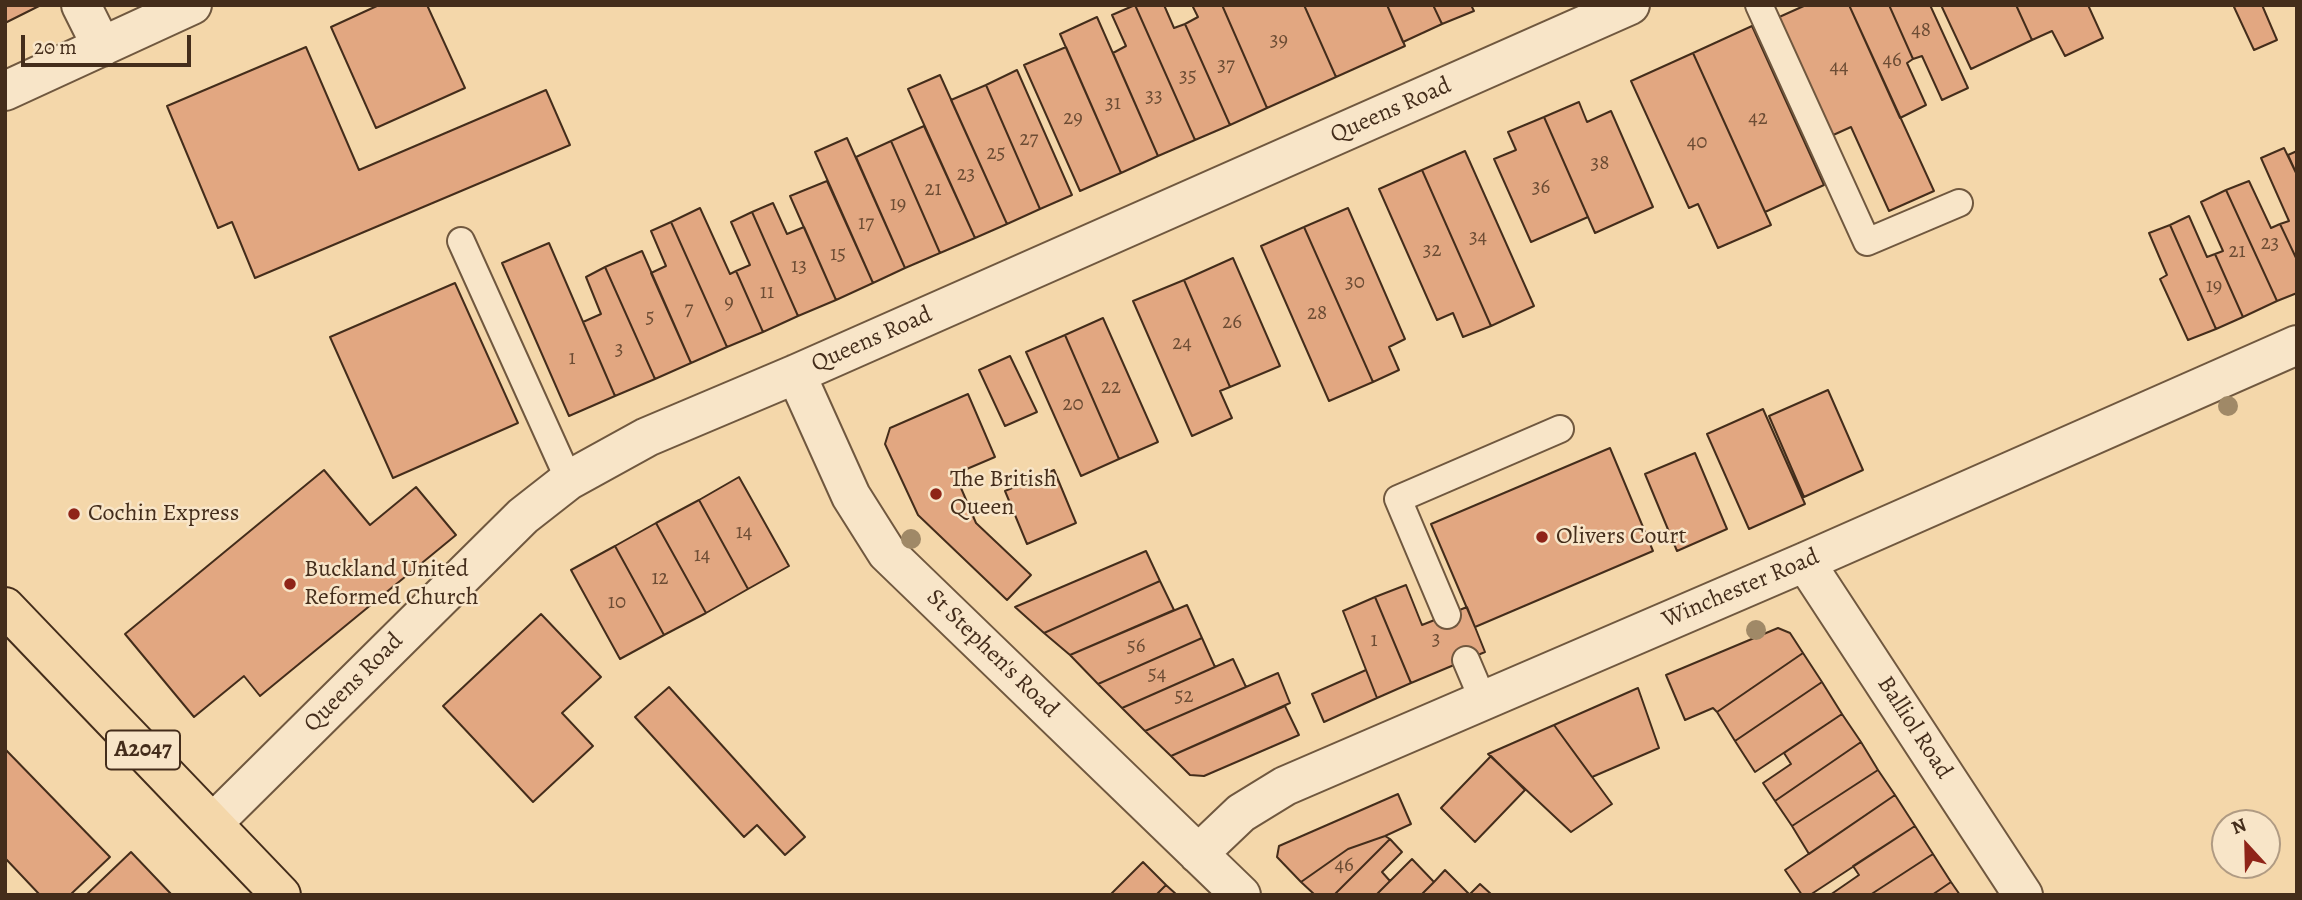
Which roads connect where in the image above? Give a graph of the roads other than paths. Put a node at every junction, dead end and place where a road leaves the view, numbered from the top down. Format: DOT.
graph roads {
  1 [pos="81,5"];
  2 [pos="192,5"];
  3 [pos="1630,5"];
  4 [pos="1759,5"];
  5 [pos="102,47"];
  6 [pos="5,91"];
  7 [pos="1959,203"];
  8 [pos="461,240"];
  9 [pos="2297,345"];
  10 [pos="796,374"];
  11 [pos="1560,429"];
  12 [pos="569,480"];
  13 [pos="1805,562"];
  14 [pos="5,607"];
  15 [pos="1447,615"];
  16 [pos="1466,660"];
  17 [pos="1483,700"];
  18 [pos="213,823"];
  19 [pos="1198,853"];
  20 [pos="281,895"];
  21 [pos="1241,895"];
  22 [pos="2023,895"];
  1 -- 5 [label="street"];
  2 -- 5 [label="street"];
  3 -- 10 [label="street, Queens Road"];
  4 -- 7 [label="lane"];
  5 -- 6 [label="street"];
  8 -- 12 [label="lane"];
  9 -- 13 [label="street, Winchester Road"];
  10 -- 12 [label="street, Queens Road"];
  10 -- 19 [label="street, St Stephen's Road"];
  11 -- 15 [label="lane"];
  12 -- 18 [label="street, Queens Road"];
  13 -- 17 [label="street, Winchester Road"];
  13 -- 22 [label="street, Balliol Road"];
  14 -- 18 [label="main road, A2047"];
  16 -- 17 [label="lane"];
  17 -- 19 [label="street, Winchester Road"];
  18 -- 20 [label="main road, A2047"];
  19 -- 21 [label="street, St Stephen's Road"];
}
